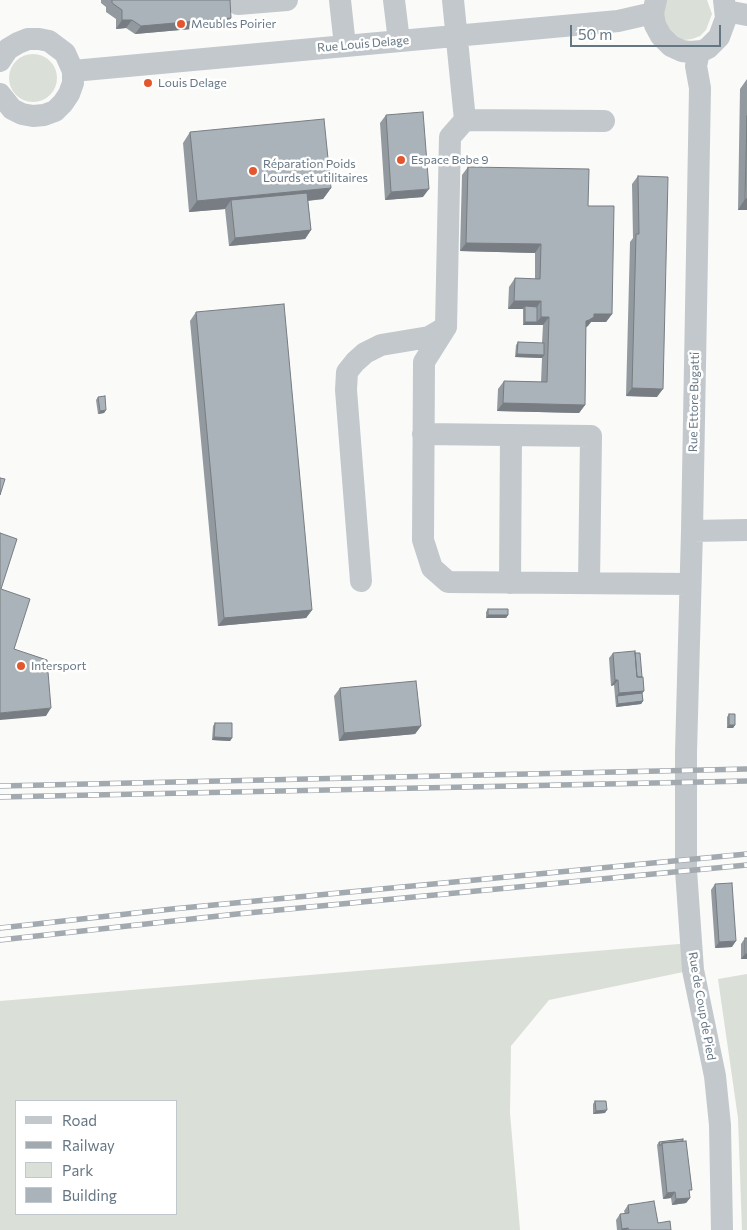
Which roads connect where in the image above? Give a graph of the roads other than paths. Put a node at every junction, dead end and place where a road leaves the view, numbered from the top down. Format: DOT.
graph roads {
  1 [pos="287,0"];
  2 [pos="340,0"];
  3 [pos="394,0"];
  4 [pos="453,0"];
  5 [pos="238,4"];
  6 [pos="655,7"];
  7 [pos="732,9"];
  8 [pos="456,36"];
  9 [pos="399,41"];
  10 [pos="346,46"];
  11 [pos="698,52"];
  12 [pos="0,61"];
  13 [pos="73,71"];
  14 [pos="0,94"];
  15 [pos="465,120"];
  16 [pos="604,120"];
  17 [pos="446,327"];
  18 [pos="423,434"];
  19 [pos="511,435"];
  20 [pos="747,530"];
  21 [pos="692,531"];
  22 [pos="361,581"];
  23 [pos="510,583"];
  24 [pos="589,583"];
  25 [pos="690,584"];
  26 [pos="686,752"];
  27 [pos="722,1230"];
  1 -- 5 [label="street"];
  2 -- 10 [label="street"];
  3 -- 9 [label="street"];
  4 -- 8 [label="street"];
  6 -- 8 [label="street, Rue Louis Delage"];
  6 -- 11 [label="street"];
  7 -- 11 [label="street"];
  8 -- 9 [label="street, Rue Louis Delage"];
  8 -- 15 [label="street"];
  9 -- 10 [label="street, Rue Louis Delage"];
  10 -- 13 [label="street, Rue Louis Delage"];
  11 -- 21 [label="street, Rue Ettore Bugatti"];
  12 -- 13 [label="street"];
  13 -- 14 [label="street"];
  15 -- 16 [label="street"];
  15 -- 17 [label="street"];
  17 -- 18 [label="street"];
  17 -- 22 [label="street"];
  18 -- 19 [label="street"];
  18 -- 23 [label="street"];
  19 -- 23 [label="street"];
  19 -- 24 [label="street"];
  20 -- 21 [label="street"];
  21 -- 25 [label="street, Rue Ettore Bugatti"];
  23 -- 24 [label="street"];
  24 -- 25 [label="street"];
  25 -- 26 [label="street, Rue Ettore Bugatti"];
  26 -- 27 [label="street, Rue de Coup de Pied"];
}
